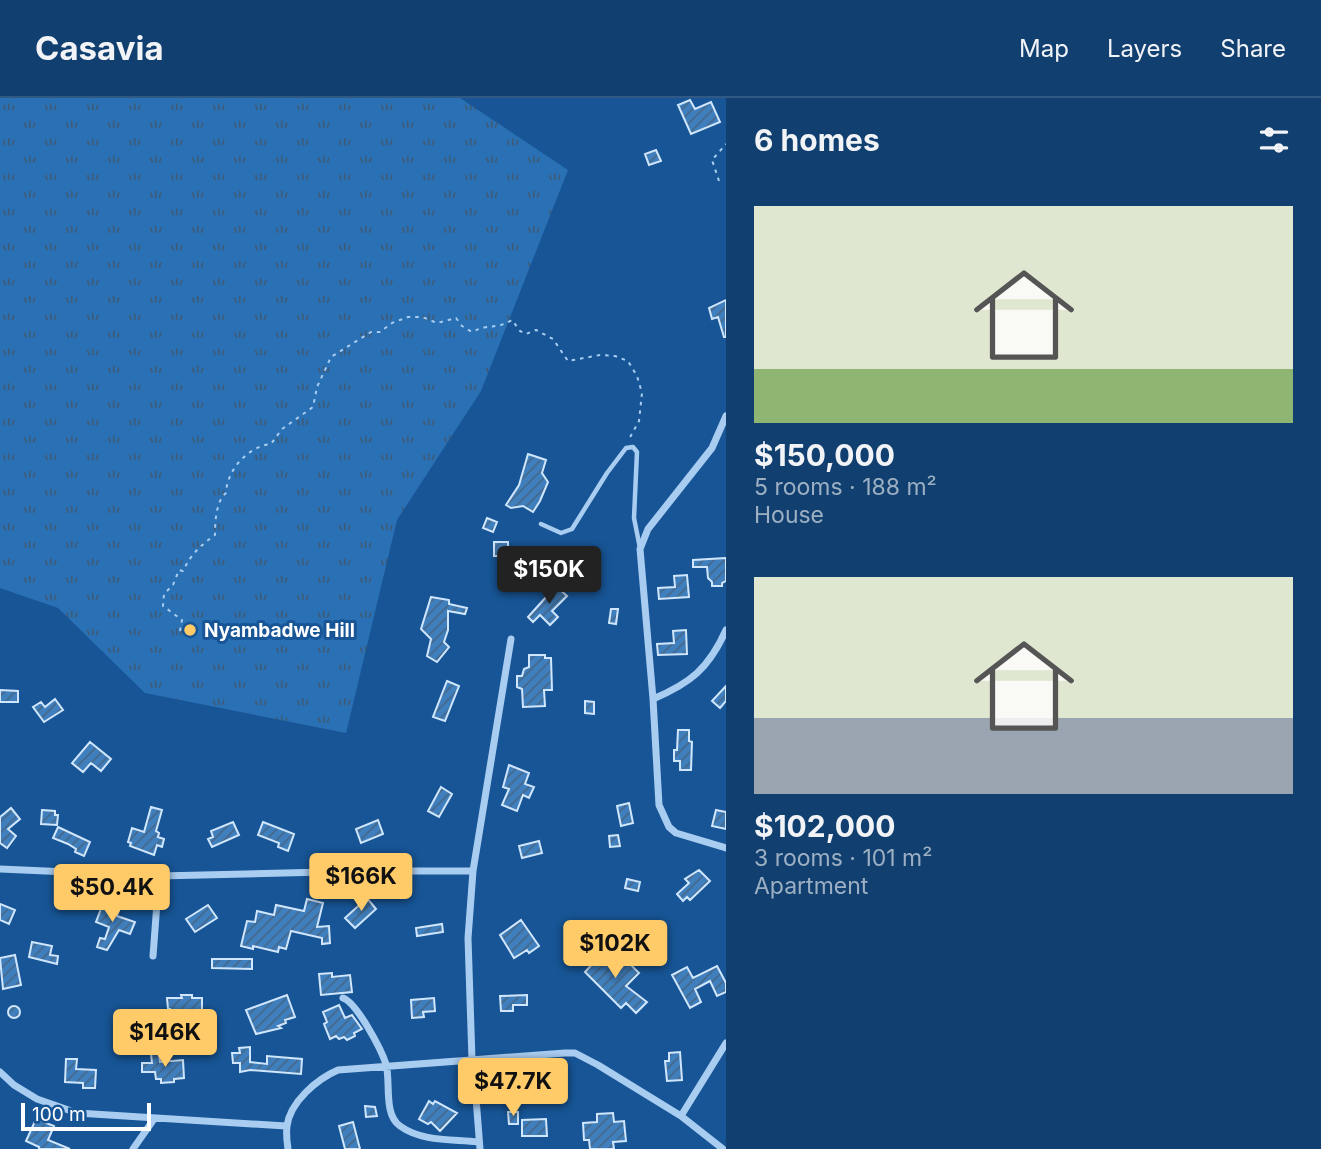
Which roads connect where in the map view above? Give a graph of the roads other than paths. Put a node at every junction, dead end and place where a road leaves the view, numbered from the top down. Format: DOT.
graph roads {
  1 [pos="726,416"];
  2 [pos="541,524"];
  3 [pos="640,549"];
  4 [pos="726,630"];
  5 [pos="511,639"];
  6 [pos="653,699"];
  7 [pos="726,848"];
  8 [pos="0,870"];
  9 [pos="473,871"];
  10 [pos="159,876"];
  11 [pos="153,956"];
  12 [pos="343,998"];
  13 [pos="726,1043"];
  14 [pos="472,1060"];
  15 [pos="386,1065"];
  16 [pos="0,1072"];
  17 [pos="681,1116"];
  18 [pos="154,1119"];
  19 [pos="286,1126"];
  20 [pos="479,1145"];
  21 [pos="133,1149"];
  22 [pos="288,1149"];
  23 [pos="723,1149"];
  1 -- 3 [label="street"];
  2 -- 3 [label="lane"];
  3 -- 6 [label="street"];
  4 -- 6 [label="street"];
  5 -- 9 [label="street"];
  6 -- 7 [label="street"];
  8 -- 10 [label="street"];
  9 -- 10 [label="street"];
  9 -- 14 [label="street"];
  10 -- 11 [label="street"];
  12 -- 15 [label="street"];
  13 -- 17 [label="street"];
  14 -- 15 [label="street"];
  14 -- 17 [label="street"];
  14 -- 20 [label="street"];
  15 -- 19 [label="street"];
  15 -- 20 [label="street"];
  16 -- 18 [label="street"];
  17 -- 23 [label="street"];
  18 -- 19 [label="street"];
  18 -- 21 [label="street"];
  19 -- 22 [label="street"];
}
